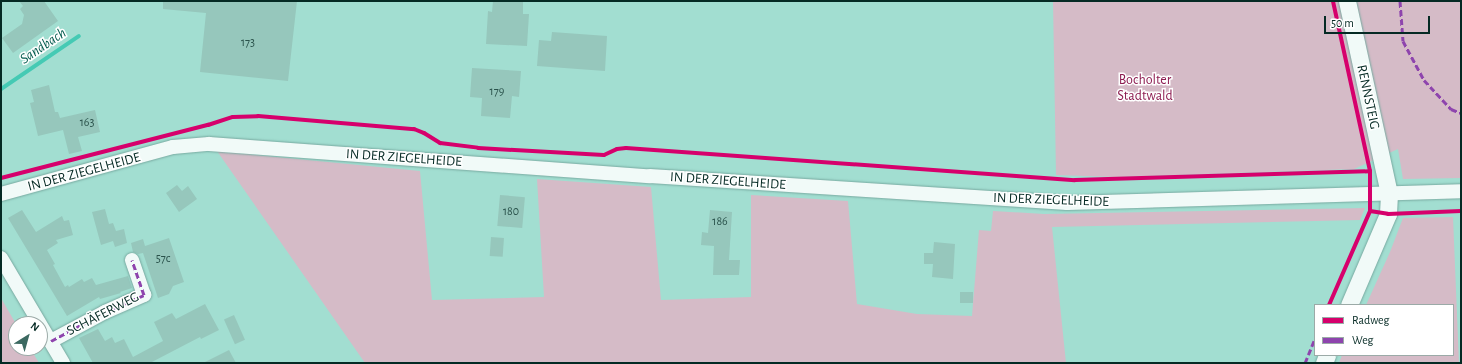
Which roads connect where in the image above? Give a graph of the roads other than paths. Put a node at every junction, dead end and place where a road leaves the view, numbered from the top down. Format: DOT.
graph roads {
  1 [pos="1347,1"];
  2 [pos="1461,191"];
  3 [pos="1,194"];
  4 [pos="1389,194"];
  5 [pos="1,258"];
  6 [pos="132,260"];
  7 [pos="1349,304"];
  8 [pos="51,341"];
  9 [pos="63,363"];
  1 -- 4 [label="street, RENNSTEIG"];
  2 -- 4 [label="street, IN DER ZIEGELHEIDE"];
  3 -- 4 [label="street, IN DER ZIEGELHEIDE"];
  4 -- 7 [label="street, RENNSTEIG"];
  5 -- 8 [label="street, SCHÄFERWEG"];
  6 -- 8 [label="street, SCHÄFERWEG"];
  8 -- 9 [label="street, SCHÄFERWEG"];
}
